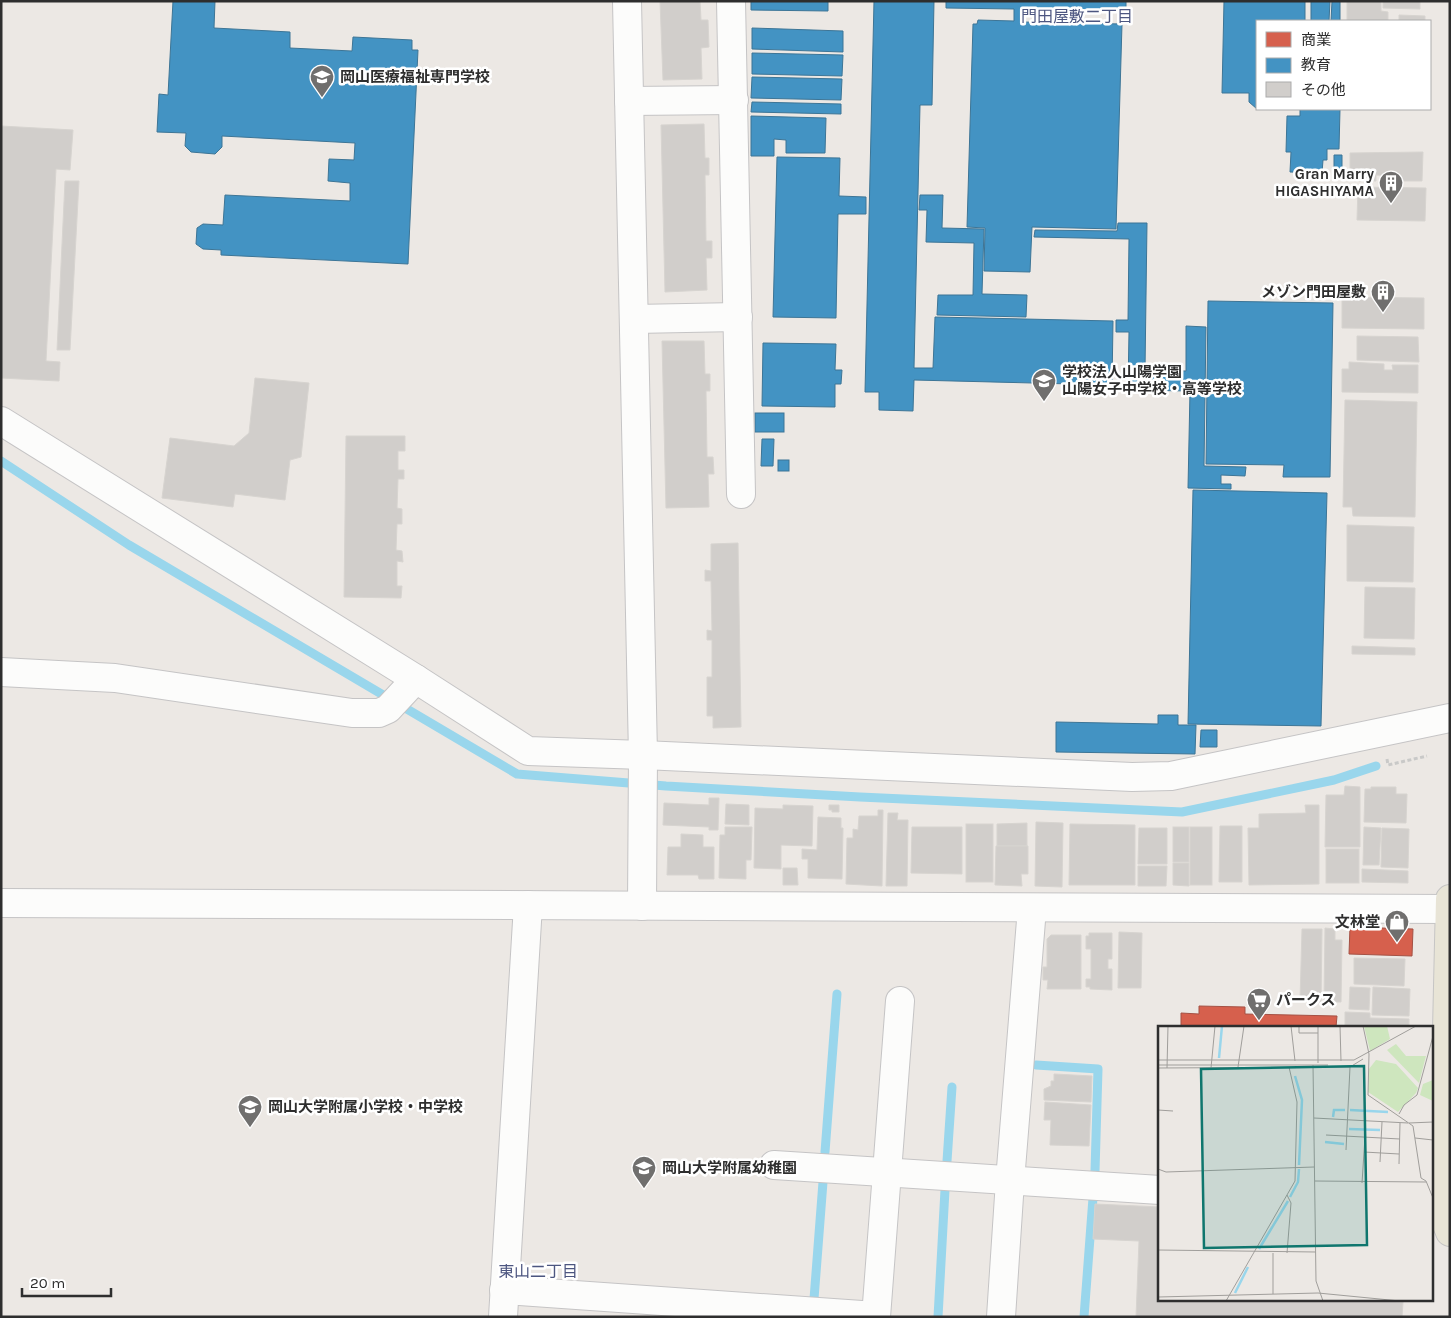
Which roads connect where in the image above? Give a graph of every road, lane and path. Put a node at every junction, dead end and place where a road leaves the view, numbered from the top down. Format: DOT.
graph roads {
  1 [pos="627,1"];
  2 [pos="731,1"];
  3 [pos="734,100"];
  4 [pos="629,102"];
  5 [pos="738,317"];
  6 [pos="634,319"];
  7 [pos="1,421"];
  8 [pos="741,494"];
  9 [pos="1,672"];
  10 [pos="402,694"];
  11 [pos="1450,718"];
  12 [pos="1427,756"];
  13 [pos="1417,758"];
  14 [pos="643,761"];
  15 [pos="1450,899"];
  16 [pos="1,903"];
  17 [pos="528,906"];
  18 [pos="642,906"];
  19 [pos="1032,908"];
  20 [pos="1450,909"];
  21 [pos="1449,946"];
  22 [pos="900,1001"];
  23 [pos="774,1165"];
  24 [pos="887,1172"];
  25 [pos="1010,1181"];
  26 [pos="1158,1190"];
  27 [pos="1442,1214"];
  28 [pos="504,1290"];
  29 [pos="750,1312"];
  30 [pos="876,1316"];
  31 [pos="503,1317"];
  32 [pos="1001,1317"];
  1 -- 4 [label="street"];
  2 -- 3 [label="street"];
  3 -- 4 [label="street"];
  3 -- 5 [label="street"];
  4 -- 6 [label="street"];
  5 -- 6 [label="street"];
  5 -- 8 [label="street"];
  6 -- 14 [label="street"];
  7 -- 10 [label="street"];
  9 -- 10 [label="street"];
  10 -- 14 [label="street"];
  11 -- 14 [label="street"];
  12 -- 13 [label="path"];
  14 -- 18 [label="street"];
  15 -- 20 [label="main road"];
  16 -- 17 [label="street"];
  17 -- 18 [label="street"];
  17 -- 28 [label="street"];
  18 -- 19 [label="street"];
  19 -- 20 [label="street"];
  19 -- 25 [label="street"];
  20 -- 21 [label="main road"];
  21 -- 27 [label="main road"];
  22 -- 24 [label="street"];
  23 -- 24 [label="street"];
  24 -- 25 [label="street"];
  24 -- 30 [label="street"];
  25 -- 26 [label="street"];
  25 -- 32 [label="street"];
  28 -- 29 [label="street"];
  28 -- 31 [label="street"];
  29 -- 30 [label="street"];
}
